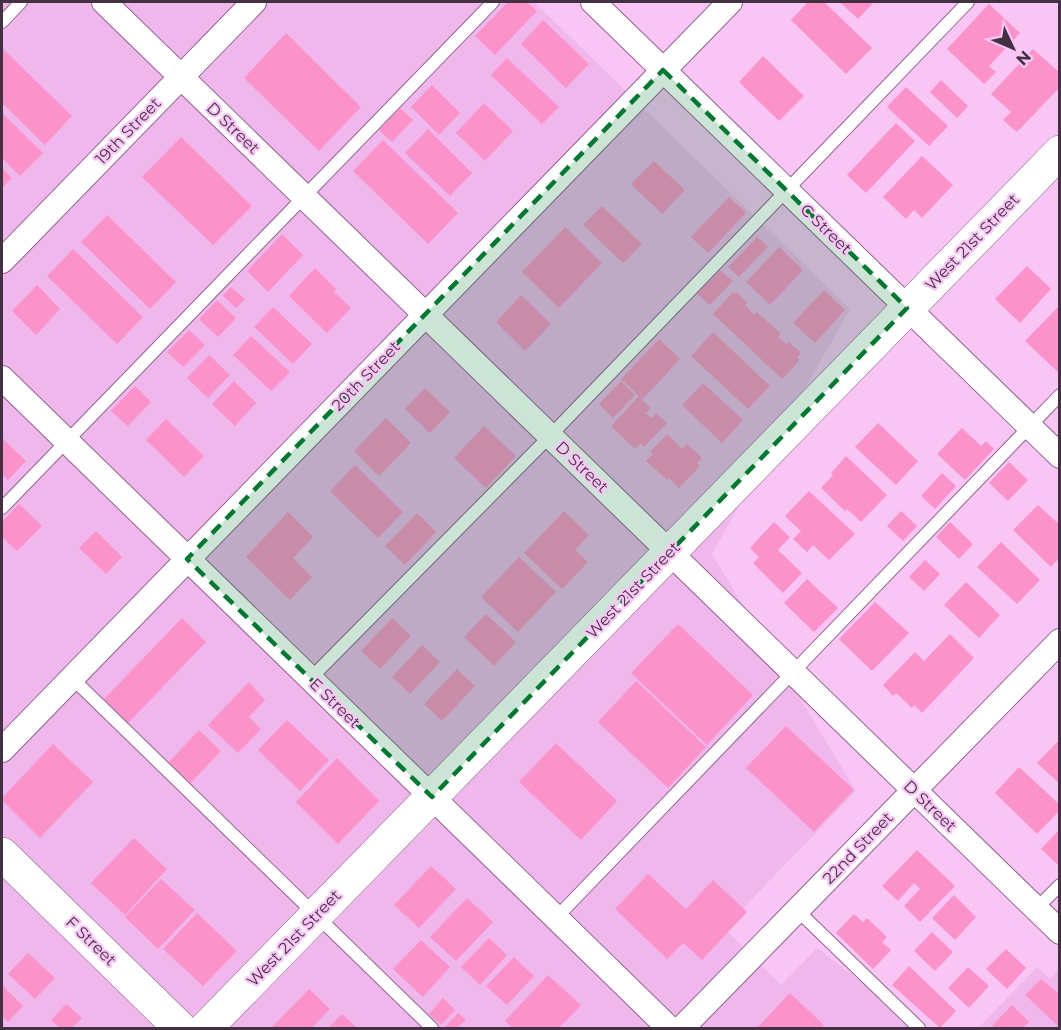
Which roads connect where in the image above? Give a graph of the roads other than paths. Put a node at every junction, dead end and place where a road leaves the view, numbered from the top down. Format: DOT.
graph roads {
  1 [pos="21,2"];
  2 [pos="104,2"];
  3 [pos="254,2"];
  4 [pos="493,2"];
  5 [pos="592,2"];
  6 [pos="730,2"];
  7 [pos="968,2"];
  8 [pos="2,22"];
  9 [pos="663,70"];
  10 [pos="181,77"];
  11 [pos="1059,152"];
  12 [pos="787,190"];
  13 [pos="303,196"];
  14 [pos="2,261"];
  15 [pos="907,308"];
  16 [pos="425,315"];
  17 [pos="2,378"];
  18 [pos="1059,395"];
  19 [pos="1028,426"];
  20 [pos="550,436"];
  21 [pos="67,441"];
  22 [pos="1059,456"];
  23 [pos="2,508"];
  24 [pos="669,553"];
  25 [pos="188,559"];
  26 [pos="1059,641"];
  27 [pos="791,672"];
  28 [pos="72,678"];
  29 [pos="310,679"];
  30 [pos="2,750"];
  31 [pos="914,790"];
  32 [pos="432,797"];
  33 [pos="2,854"];
  34 [pos="1059,885"];
  35 [pos="1036,909"];
  36 [pos="797,910"];
  37 [pos="316,916"];
  38 [pos="556,918"];
  39 [pos="1059,932"];
  40 [pos="180,1029"];
  41 [pos="206,1029"];
  42 [pos="432,1029"];
  43 [pos="669,1029"];
  44 [pos="682,1029"];
  45 [pos="919,1029"];
  1 -- 8 [label="lane"];
  2 -- 10 [label="street, D Street"];
  3 -- 10 [label="street, 19th Street"];
  4 -- 13 [label="lane"];
  5 -- 9 [label="street, C Street"];
  6 -- 9 [label="street, 20th Street"];
  7 -- 12 [label="lane"];
  9 -- 12 [label="street, C Street"];
  9 -- 16 [label="street, 20th Street"];
  10 -- 13 [label="street, D Street"];
  10 -- 14 [label="street, 19th Street"];
  11 -- 15 [label="street, West 21st Street"];
  12 -- 15 [label="street, C Street"];
  12 -- 20 [label="lane"];
  13 -- 16 [label="street, D Street"];
  13 -- 21 [label="lane"];
  15 -- 19 [label="street, C Street"];
  15 -- 24 [label="street, West 21st Street"];
  16 -- 20 [label="street, D Street"];
  16 -- 25 [label="street, 20th Street"];
  17 -- 21 [label="street, E Street"];
  18 -- 19 [label="lane"];
  19 -- 22 [label="street, C Street"];
  19 -- 27 [label="lane"];
  20 -- 24 [label="street, D Street"];
  20 -- 29 [label="lane"];
  21 -- 23 [label="lane"];
  21 -- 25 [label="street, E Street"];
  24 -- 27 [label="street, D Street"];
  24 -- 32 [label="street, West 21st Street"];
  25 -- 28 [label="street, 20th Street"];
  25 -- 29 [label="street, E Street"];
  26 -- 31 [label="street, 22nd Street"];
  27 -- 31 [label="street, D Street"];
  27 -- 38 [label="lane"];
  28 -- 30 [label="street, 20th Street"];
  28 -- 37 [label="lane"];
  29 -- 32 [label="street, E Street"];
  31 -- 35 [label="street, D Street"];
  31 -- 36 [label="street, 22nd Street"];
  32 -- 37 [label="street, West 21st Street"];
  32 -- 38 [label="street, E Street"];
  33 -- 40 [label="street, F Street"];
  34 -- 35 [label="lane"];
  35 -- 39 [label="street, D Street"];
  36 -- 44 [label="street, 22nd Street"];
  36 -- 45 [label="lane"];
  37 -- 41 [label="street, West 21st Street"];
  37 -- 42 [label="lane"];
  38 -- 43 [label="street, E Street"];
}
